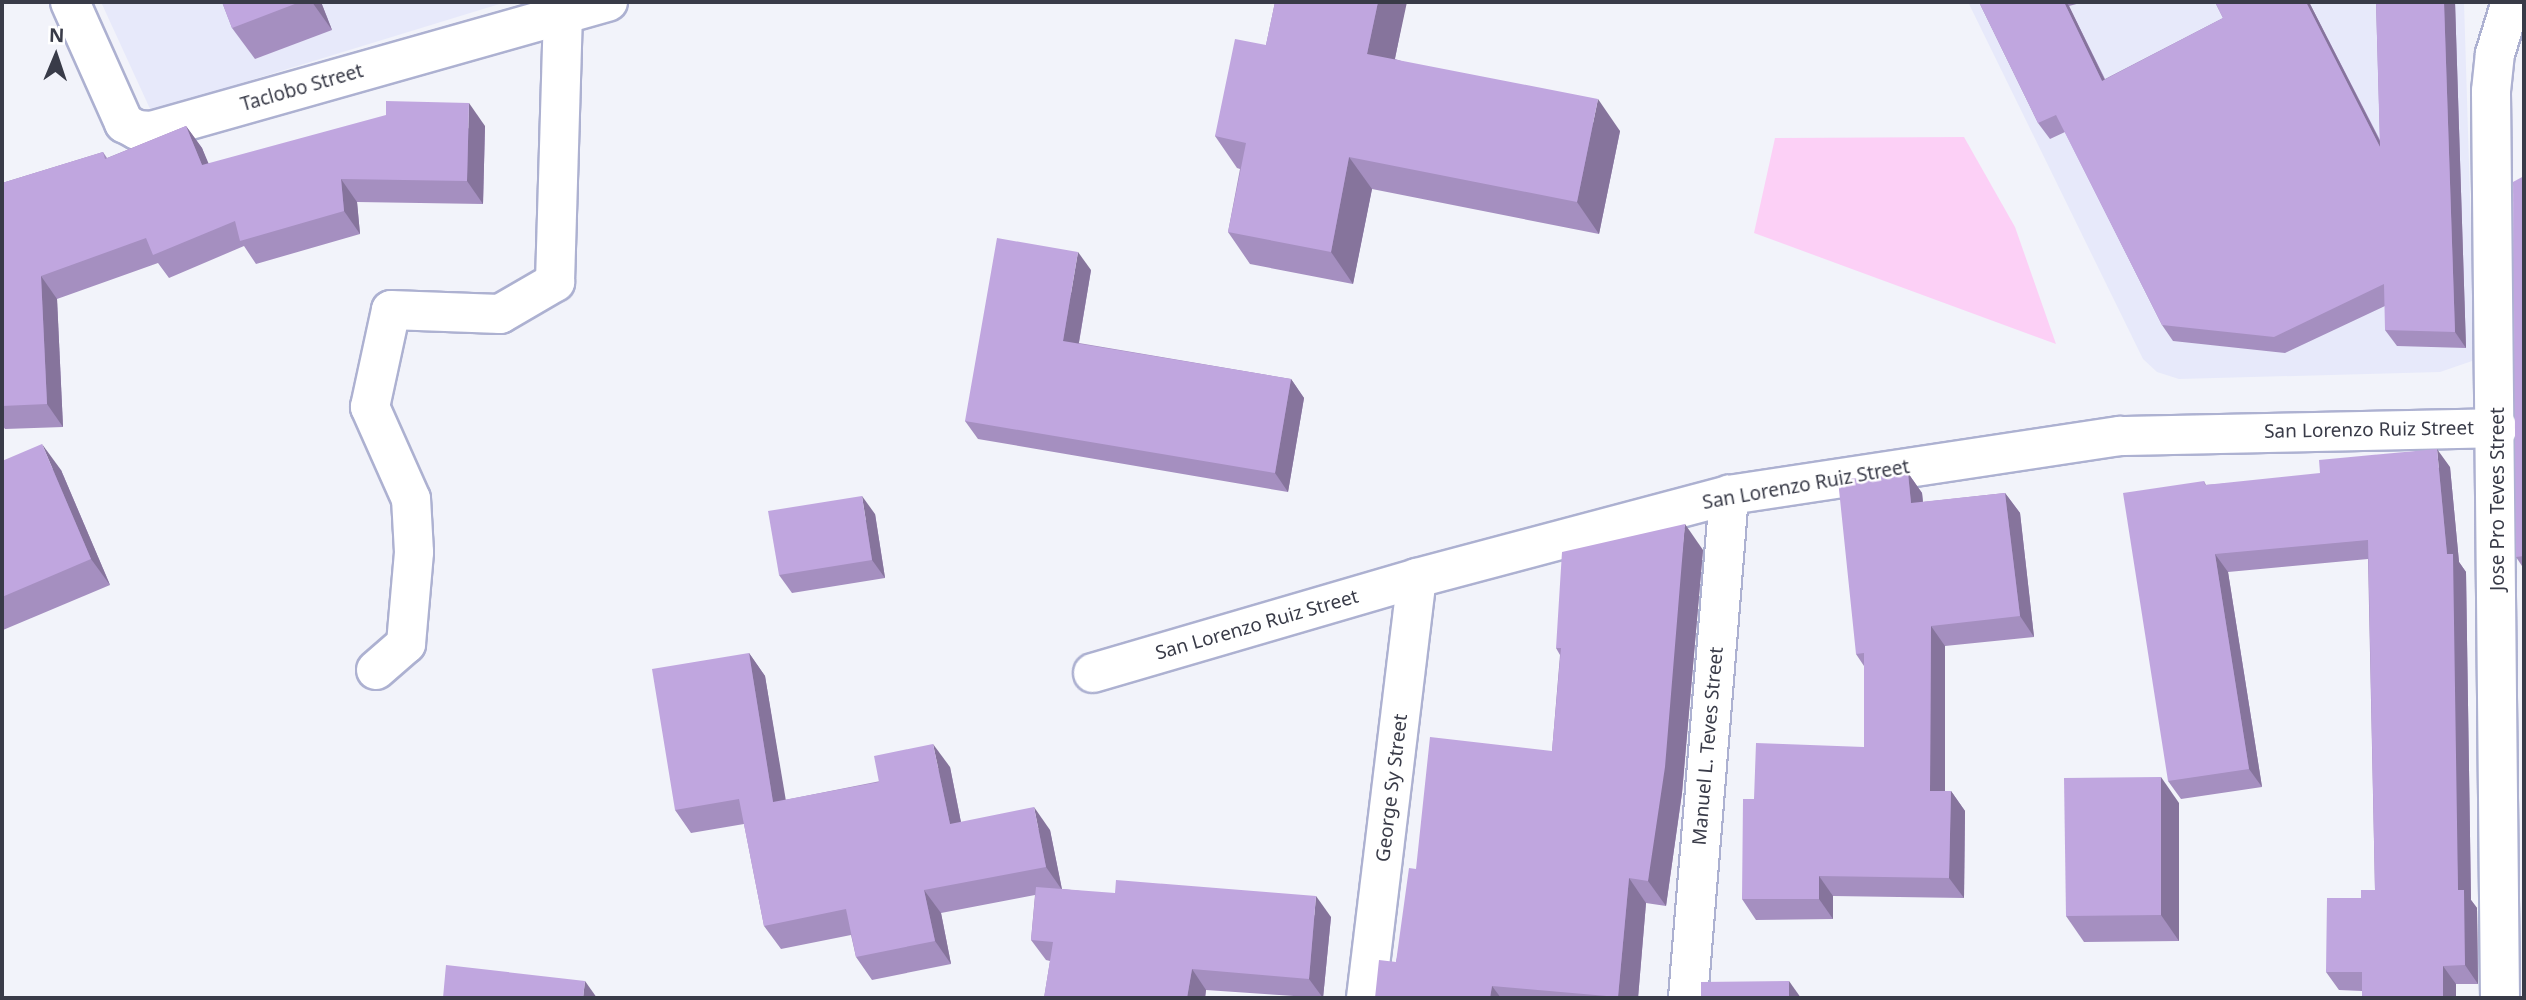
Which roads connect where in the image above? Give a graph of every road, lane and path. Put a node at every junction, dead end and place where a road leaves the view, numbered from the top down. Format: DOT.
graph roads {
  1 [pos="70,2"];
  2 [pos="608,2"];
  3 [pos="2511,2"];
  4 [pos="563,15"];
  5 [pos="2498,428"];
  6 [pos="1729,495"];
  7 [pos="1417,578"];
  8 [pos="376,670"];
  9 [pos="1093,673"];
  10 [pos="1366,998"];
  11 [pos="1688,998"];
  12 [pos="2500,998"];
  1 -- 4 [label="street, Taclobo Street"];
  2 -- 4 [label="street, Taclobo Street"];
  3 -- 5 [label="street, Jose Pro Teves Street"];
  4 -- 8 [label="street"];
  5 -- 6 [label="street, San Lorenzo Ruiz Street"];
  5 -- 12 [label="street, Jose Pro Teves Street"];
  6 -- 7 [label="street, San Lorenzo Ruiz Street"];
  6 -- 11 [label="street, Manuel L. Teves Street"];
  7 -- 9 [label="street, San Lorenzo Ruiz Street"];
  7 -- 10 [label="street, George Sy Street"];
}
